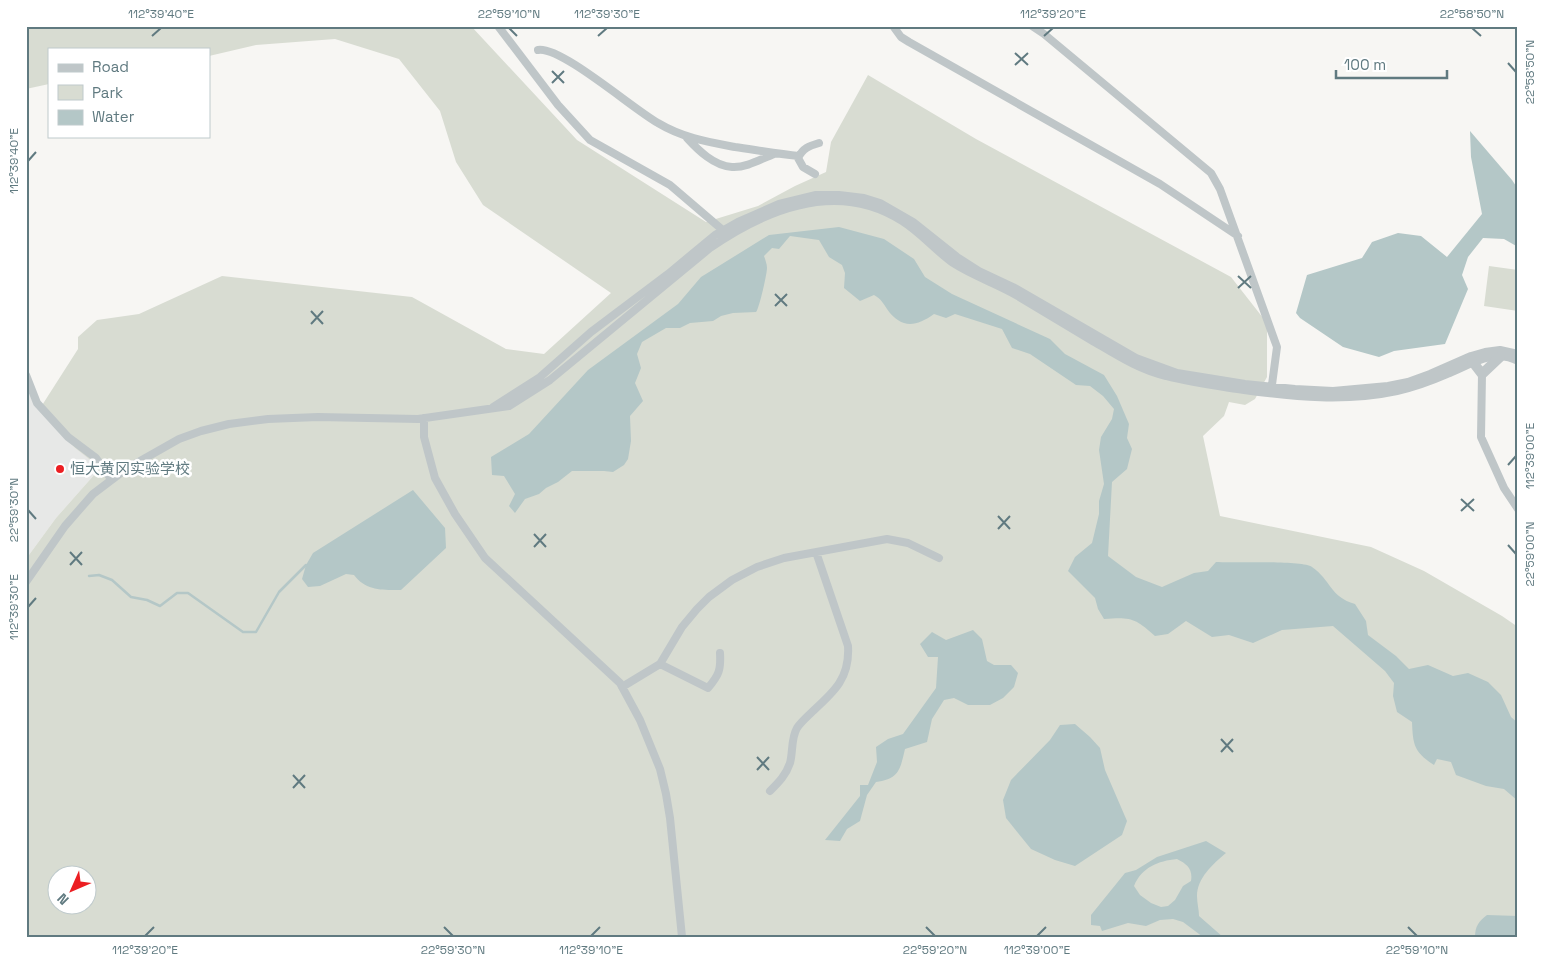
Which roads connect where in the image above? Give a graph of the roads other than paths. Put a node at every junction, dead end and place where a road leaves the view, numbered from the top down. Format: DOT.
graph roads {
  1 [pos="498,26"];
  2 [pos="894,26"];
  3 [pos="1032,26"];
  4 [pos="538,50"];
  5 [pos="685,136"];
  6 [pos="819,143"];
  7 [pos="775,154"];
  8 [pos="800,156"];
  9 [pos="815,174"];
  10 [pos="725,233"];
  11 [pos="1238,236"];
  12 [pos="1518,354"];
  13 [pos="1500,357"];
  14 [pos="1518,361"];
  15 [pos="1472,362"];
  16 [pos="1482,374"];
  17 [pos="26,375"];
  18 [pos="1271,390"];
  19 [pos="424,418"];
  20 [pos="111,479"];
  21 [pos="1518,509"];
  22 [pos="816,552"];
  23 [pos="939,558"];
  24 [pos="26,582"];
  25 [pos="720,653"];
  26 [pos="660,664"];
  27 [pos="622,687"];
  28 [pos="770,791"];
  29 [pos="682,937"];
  1 -- 10 [label="street"];
  2 -- 11 [label="street"];
  3 -- 11 [label="street"];
  4 -- 5 [label="street"];
  5 -- 7 [label="street"];
  5 -- 7 [label="street"];
  6 -- 8 [label="street"];
  7 -- 8 [label="street"];
  8 -- 9 [label="street"];
  10 -- 18 [label="street"];
  10 -- 19 [label="street"];
  11 -- 18 [label="street"];
  12 -- 18 [label="street"];
  13 -- 14 [label="street"];
  13 -- 15 [label="street"];
  13 -- 16 [label="street"];
  15 -- 16 [label="street"];
  15 -- 18 [label="street"];
  16 -- 21 [label="street"];
  17 -- 20 [label="street"];
  19 -- 20 [label="street"];
  19 -- 27 [label="street"];
  20 -- 24 [label="street"];
  22 -- 23 [label="street"];
  22 -- 26 [label="street"];
  22 -- 28 [label="street"];
  25 -- 26 [label="street"];
  26 -- 27 [label="street"];
  27 -- 29 [label="street"];
}
